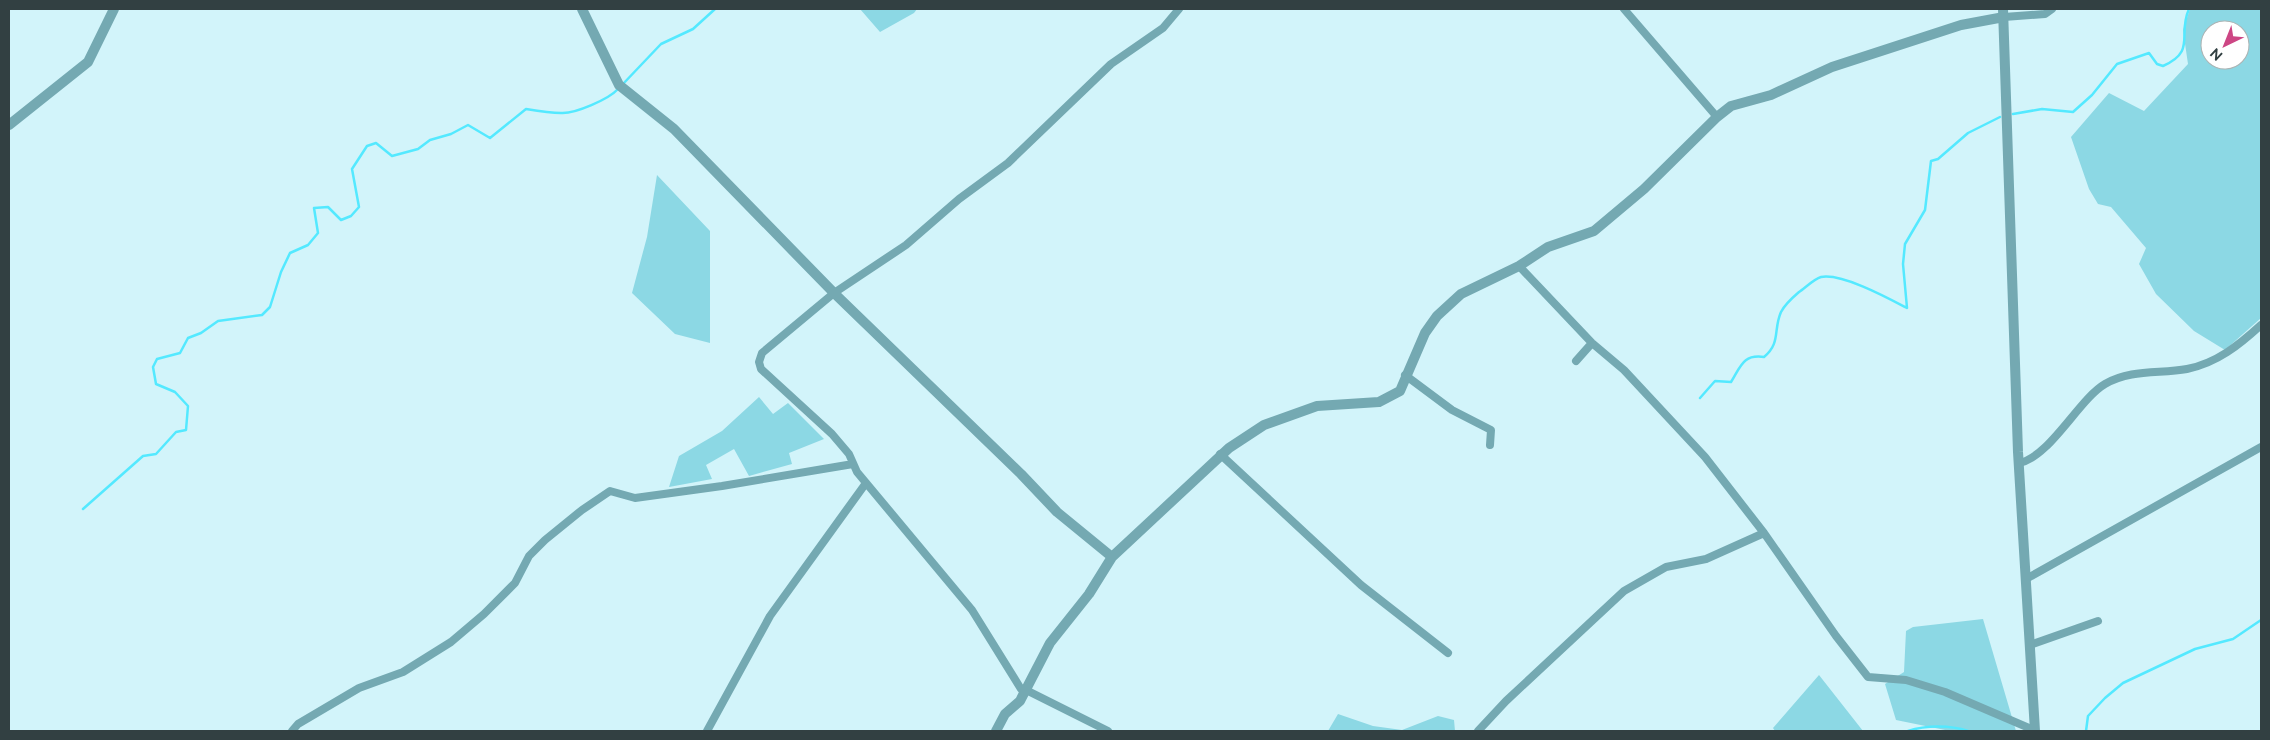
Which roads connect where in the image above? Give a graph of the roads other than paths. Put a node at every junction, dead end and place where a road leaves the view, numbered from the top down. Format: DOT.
graph roads {
  1 [pos="114,9"];
  2 [pos="582,9"];
  3 [pos="1179,9"];
  4 [pos="1624,9"];
  5 [pos="2052,9"];
  6 [pos="2003,13"];
  7 [pos="1717,117"];
  8 [pos="9,125"];
  9 [pos="1519,266"];
  10 [pos="834,293"];
  11 [pos="2261,325"];
  12 [pos="1592,343"];
  13 [pos="1576,361"];
  14 [pos="1405,375"];
  15 [pos="1490,445"];
  16 [pos="2261,447"];
  17 [pos="1220,454"];
  18 [pos="2019,462"];
  19 [pos="854,464"];
  20 [pos="866,483"];
  21 [pos="1764,533"];
  22 [pos="1112,557"];
  23 [pos="2026,579"];
  24 [pos="2098,621"];
  25 [pos="2030,645"];
  26 [pos="1448,653"];
  27 [pos="1026,690"];
  28 [pos="292,731"];
  29 [pos="707,731"];
  30 [pos="996,731"];
  31 [pos="1108,731"];
  32 [pos="1478,731"];
  33 [pos="2034,731"];
  1 -- 8 [label="street"];
  2 -- 10 [label="street"];
  3 -- 10 [label="street"];
  4 -- 7 [label="street"];
  5 -- 6 [label="street"];
  6 -- 7 [label="street"];
  6 -- 18 [label="street"];
  7 -- 9 [label="street"];
  9 -- 12 [label="street"];
  9 -- 14 [label="street"];
  10 -- 19 [label="street"];
  10 -- 22 [label="street"];
  11 -- 18 [label="street"];
  12 -- 13 [label="street"];
  12 -- 21 [label="street"];
  14 -- 15 [label="street"];
  14 -- 17 [label="street"];
  16 -- 23 [label="street"];
  17 -- 22 [label="street"];
  17 -- 26 [label="street"];
  18 -- 23 [label="street"];
  19 -- 20 [label="street"];
  19 -- 28 [label="street"];
  20 -- 27 [label="street"];
  20 -- 29 [label="street"];
  21 -- 32 [label="street"];
  21 -- 33 [label="street"];
  22 -- 27 [label="street"];
  23 -- 25 [label="street"];
  24 -- 25 [label="street"];
  25 -- 33 [label="street"];
  27 -- 30 [label="street"];
  27 -- 31 [label="street"];
}
